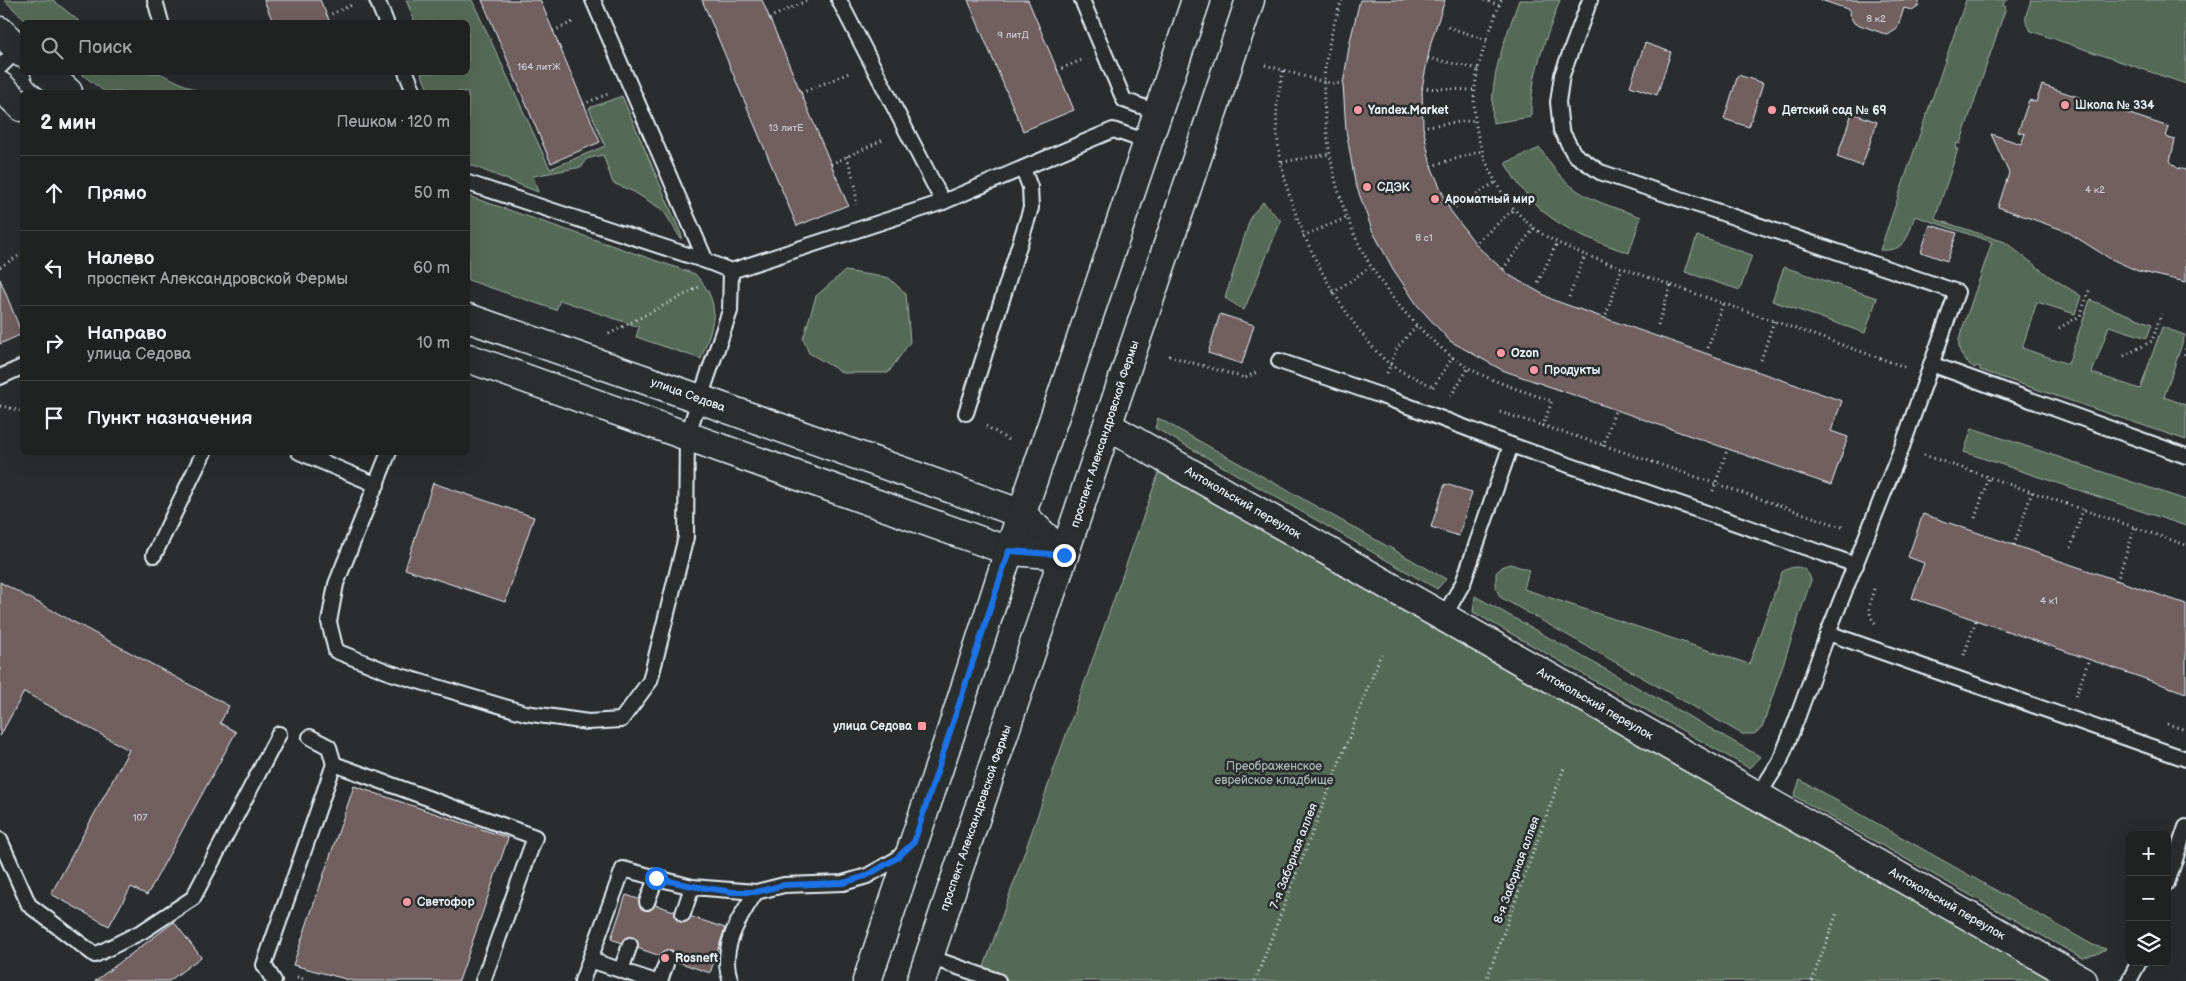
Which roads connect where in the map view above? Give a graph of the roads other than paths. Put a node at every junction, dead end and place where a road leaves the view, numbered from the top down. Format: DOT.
graph roads {
  1 [pos="155,0"];
  2 [pos="376,0"];
  3 [pos="593,0"];
  4 [pos="839,0"];
  5 [pos="1082,0"];
  6 [pos="1196,0"];
  7 [pos="1250,0"];
  8 [pos="1590,0"];
  9 [pos="160,20"];
  10 [pos="385,20"];
  11 [pos="48,75"];
  12 [pos="407,75"];
  13 [pos="0,86"];
  14 [pos="66,90"];
  15 [pos="413,90"];
  16 [pos="20,106"];
  17 [pos="1158,112"];
  18 [pos="1148,142"];
  19 [pos="1023,169"];
  20 [pos="470,184"];
  21 [pos="942,202"];
  22 [pos="706,261"];
  23 [pos="731,271"];
  24 [pos="470,319"];
  25 [pos="470,359"];
  26 [pos="1279,361"];
  27 [pos="20,368"];
  28 [pos="1930,369"];
  29 [pos="0,377"];
  30 [pos="700,399"];
  31 [pos="966,413"];
  32 [pos="1108,426"];
  33 [pos="687,436"];
  34 [pos="1511,445"];
  35 [pos="203,455"];
  36 [pos="306,455"];
  37 [pos="388,455"];
  38 [pos="2186,456"];
  39 [pos="377,485"];
  40 [pos="1022,514"];
  41 [pos="1009,551"];
  42 [pos="154,555"];
  43 [pos="1064,555"];
  44 [pos="1856,565"];
  45 [pos="1443,618"];
  46 [pos="1828,633"];
  47 [pos="279,734"];
  48 [pos="310,737"];
  49 [pos="2186,759"];
  50 [pos="334,764"];
  51 [pos="1758,796"];
  52 [pos="2186,827"];
  53 [pos="0,840"];
  54 [pos="914,842"];
  55 [pos="2183,847"];
  56 [pos="2170,876"];
  57 [pos="656,878"];
  58 [pos="692,886"];
  59 [pos="756,892"];
  60 [pos="647,902"];
  61 [pos="683,914"];
  62 [pos="630,945"];
  63 [pos="668,958"];
  64 [pos="590,960"];
  65 [pos="2137,966"];
  66 [pos="925,969"];
  67 [pos="621,970"];
  68 [pos="274,981"];
  69 [pos="483,981"];
  70 [pos="582,981"];
  71 [pos="653,981"];
  72 [pos="660,981"];
  73 [pos="731,981"];
  74 [pos="867,981"];
  75 [pos="998,981"];
  76 [pos="2082,981"];
  77 [pos="2129,981"];
  1 -- 9 [label="lane"];
  2 -- 10 [label="lane"];
  3 -- 22 [label="lane"];
  4 -- 21 [label="lane"];
  5 -- 17 [label="lane"];
  6 -- 17 [label="main road"];
  7 -- 32 [label="main road, проспект Александровской Фермы"];
  8 -- 28 [label="lane"];
  11 -- 14 [label="main road"];
  12 -- 15 [label="lane"];
  13 -- 16 [label="main road"];
  17 -- 18 [label="main road"];
  18 -- 19 [label="lane"];
  18 -- 40 [label="main road"];
  19 -- 21 [label="lane"];
  19 -- 31 [label="lane"];
  20 -- 22 [label="lane"];
  21 -- 23 [label="lane"];
  22 -- 23 [label="lane"];
  23 -- 30 [label="lane"];
  24 -- 30 [label="main road, улица Седова"];
  25 -- 33 [label="main road"];
  26 -- 34 [label="lane"];
  27 -- 29 [label="lane"];
  28 -- 38 [label="lane"];
  28 -- 44 [label="lane"];
  30 -- 33 [label="lane"];
  30 -- 40 [label="main road, улица Седова"];
  32 -- 43 [label="main road, проспект Александровской Фермы"];
  32 -- 45 [label="main road, Антокольский переулок"];
  33 -- 39 [label="lane"];
  33 -- 41 [label="main road"];
  34 -- 44 [label="lane"];
  34 -- 45 [label="lane"];
  35 -- 42 [label="lane"];
  36 -- 39 [label="lane"];
  37 -- 39 [label="lane"];
  40 -- 41 [label="main road"];
  40 -- 43 [label="main road, улица Седова"];
  41 -- 43 [label="main road"];
  41 -- 54 [label="main road"];
  43 -- 66 [label="main road, проспект Александровской Фермы"];
  44 -- 46 [label="lane"];
  45 -- 51 [label="main road, Антокольский переулок"];
  46 -- 49 [label="lane"];
  46 -- 51 [label="lane"];
  47 -- 53 [label="lane"];
  48 -- 50 [label="lane"];
  50 -- 68 [label="lane"];
  50 -- 69 [label="lane"];
  51 -- 76 [label="main road, Антокольский переулок"];
  52 -- 55 [label="lane"];
  54 -- 59 [label="lane"];
  54 -- 74 [label="main road"];
  55 -- 56 [label="lane"];
  57 -- 58 [label="lane"];
  57 -- 60 [label="lane"];
  57 -- 64 [label="lane"];
  58 -- 59 [label="lane"];
  58 -- 61 [label="lane"];
  59 -- 73 [label="lane"];
  62 -- 67 [label="lane"];
  63 -- 72 [label="lane"];
  64 -- 67 [label="lane"];
  64 -- 70 [label="lane"];
  65 -- 77 [label="lane"];
  66 -- 75 [label="lane"];
  67 -- 71 [label="lane"];
}
